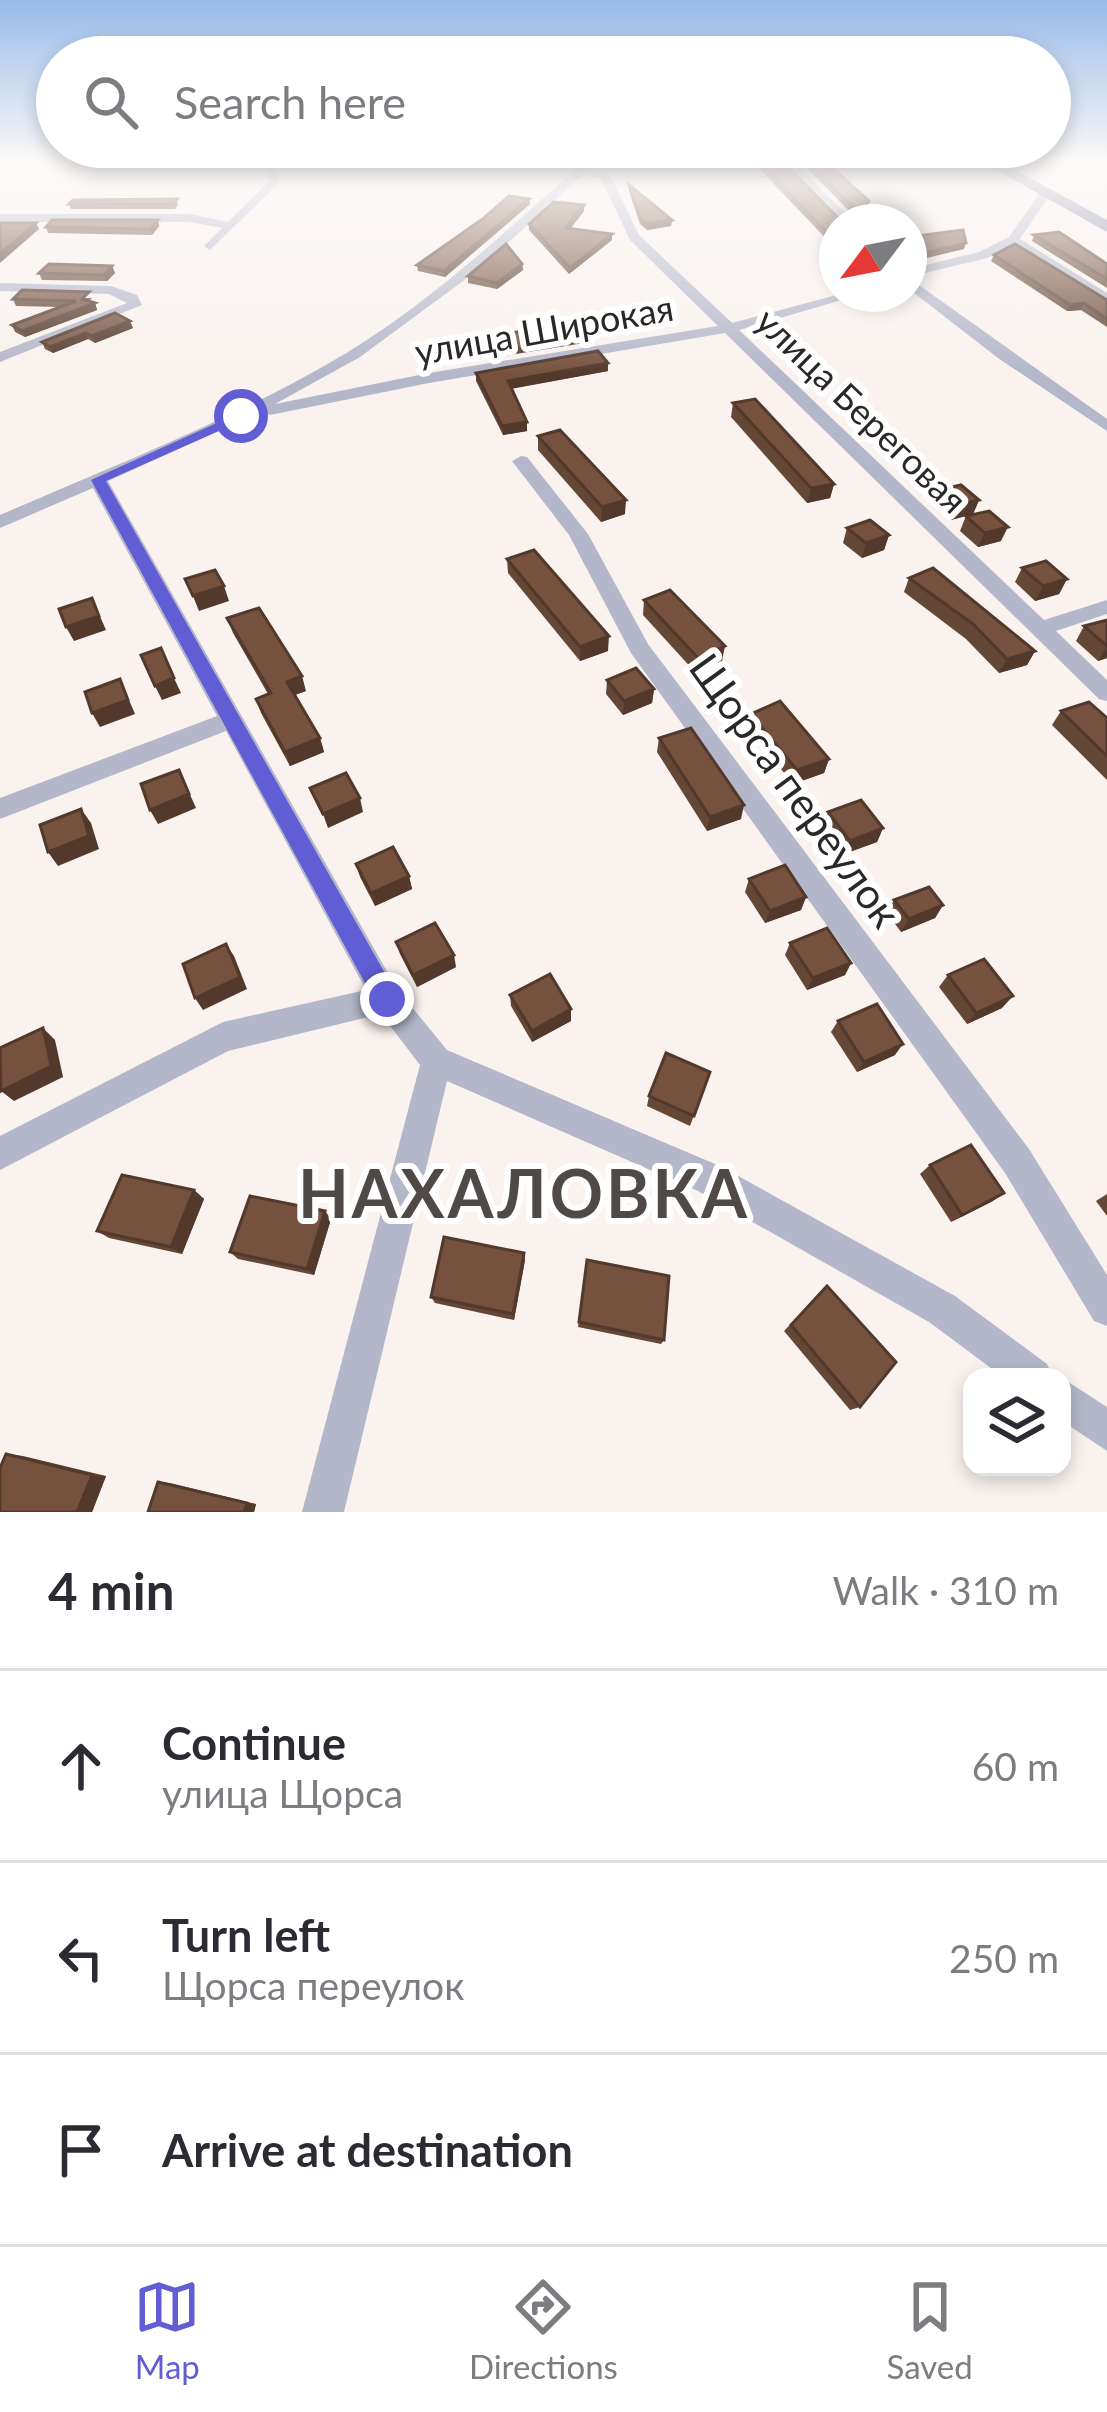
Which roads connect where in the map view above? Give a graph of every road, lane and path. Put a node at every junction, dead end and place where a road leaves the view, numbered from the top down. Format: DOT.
graph roads {
  1 [pos="224,234"];
  2 [pos="511,234"];
  3 [pos="632,234"];
  4 [pos="1017,234"];
  5 [pos="1013,240"];
  6 [pos="210,246"];
  7 [pos="927,272"];
  8 [pos="0,287"];
  9 [pos="927,292"];
  10 [pos="1107,299"];
  11 [pos="819,304"];
  12 [pos="731,328"];
  13 [pos="0,357"];
  14 [pos="241,416"];
  15 [pos="1107,426"];
  16 [pos="521,460"];
  17 [pos="98,480"];
  18 [pos="0,522"];
  19 [pos="1107,607"];
  20 [pos="1038,629"];
  21 [pos="1107,693"];
  22 [pos="228,721"];
  23 [pos="0,809"];
  24 [pos="387,999"];
  25 [pos="436,1061"];
  26 [pos="0,1154"];
  27 [pos="1107,1308"];
  28 [pos="1022,1368"];
  29 [pos="1071,1404"];
  30 [pos="1107,1431"];
  31 [pos="322,1512"];
  1 -- 6 [label="street"];
  2 -- 14 [label="street"];
  3 -- 12 [label="street, улица Береговая"];
  4 -- 5 [label="street"];
  5 -- 7 [label="street"];
  5 -- 10 [label="street"];
  8 -- 13 [label="street"];
  9 -- 15 [label="street"];
  11 -- 12 [label="street, улица Широкая"];
  12 -- 14 [label="street, улица Широкая"];
  12 -- 20 [label="street, улица Береговая"];
  14 -- 17 [label="street"];
  16 -- 27 [label="street, Щорса переулок"];
  17 -- 18 [label="street"];
  17 -- 22 [label="street"];
  19 -- 20 [label="street"];
  20 -- 21 [label="street, улица Береговая"];
  22 -- 23 [label="street"];
  22 -- 24 [label="street"];
  24 -- 25 [label="street"];
  24 -- 26 [label="street"];
  25 -- 28 [label="street"];
  25 -- 31 [label="street"];
  29 -- 30 [label="street"];
}
